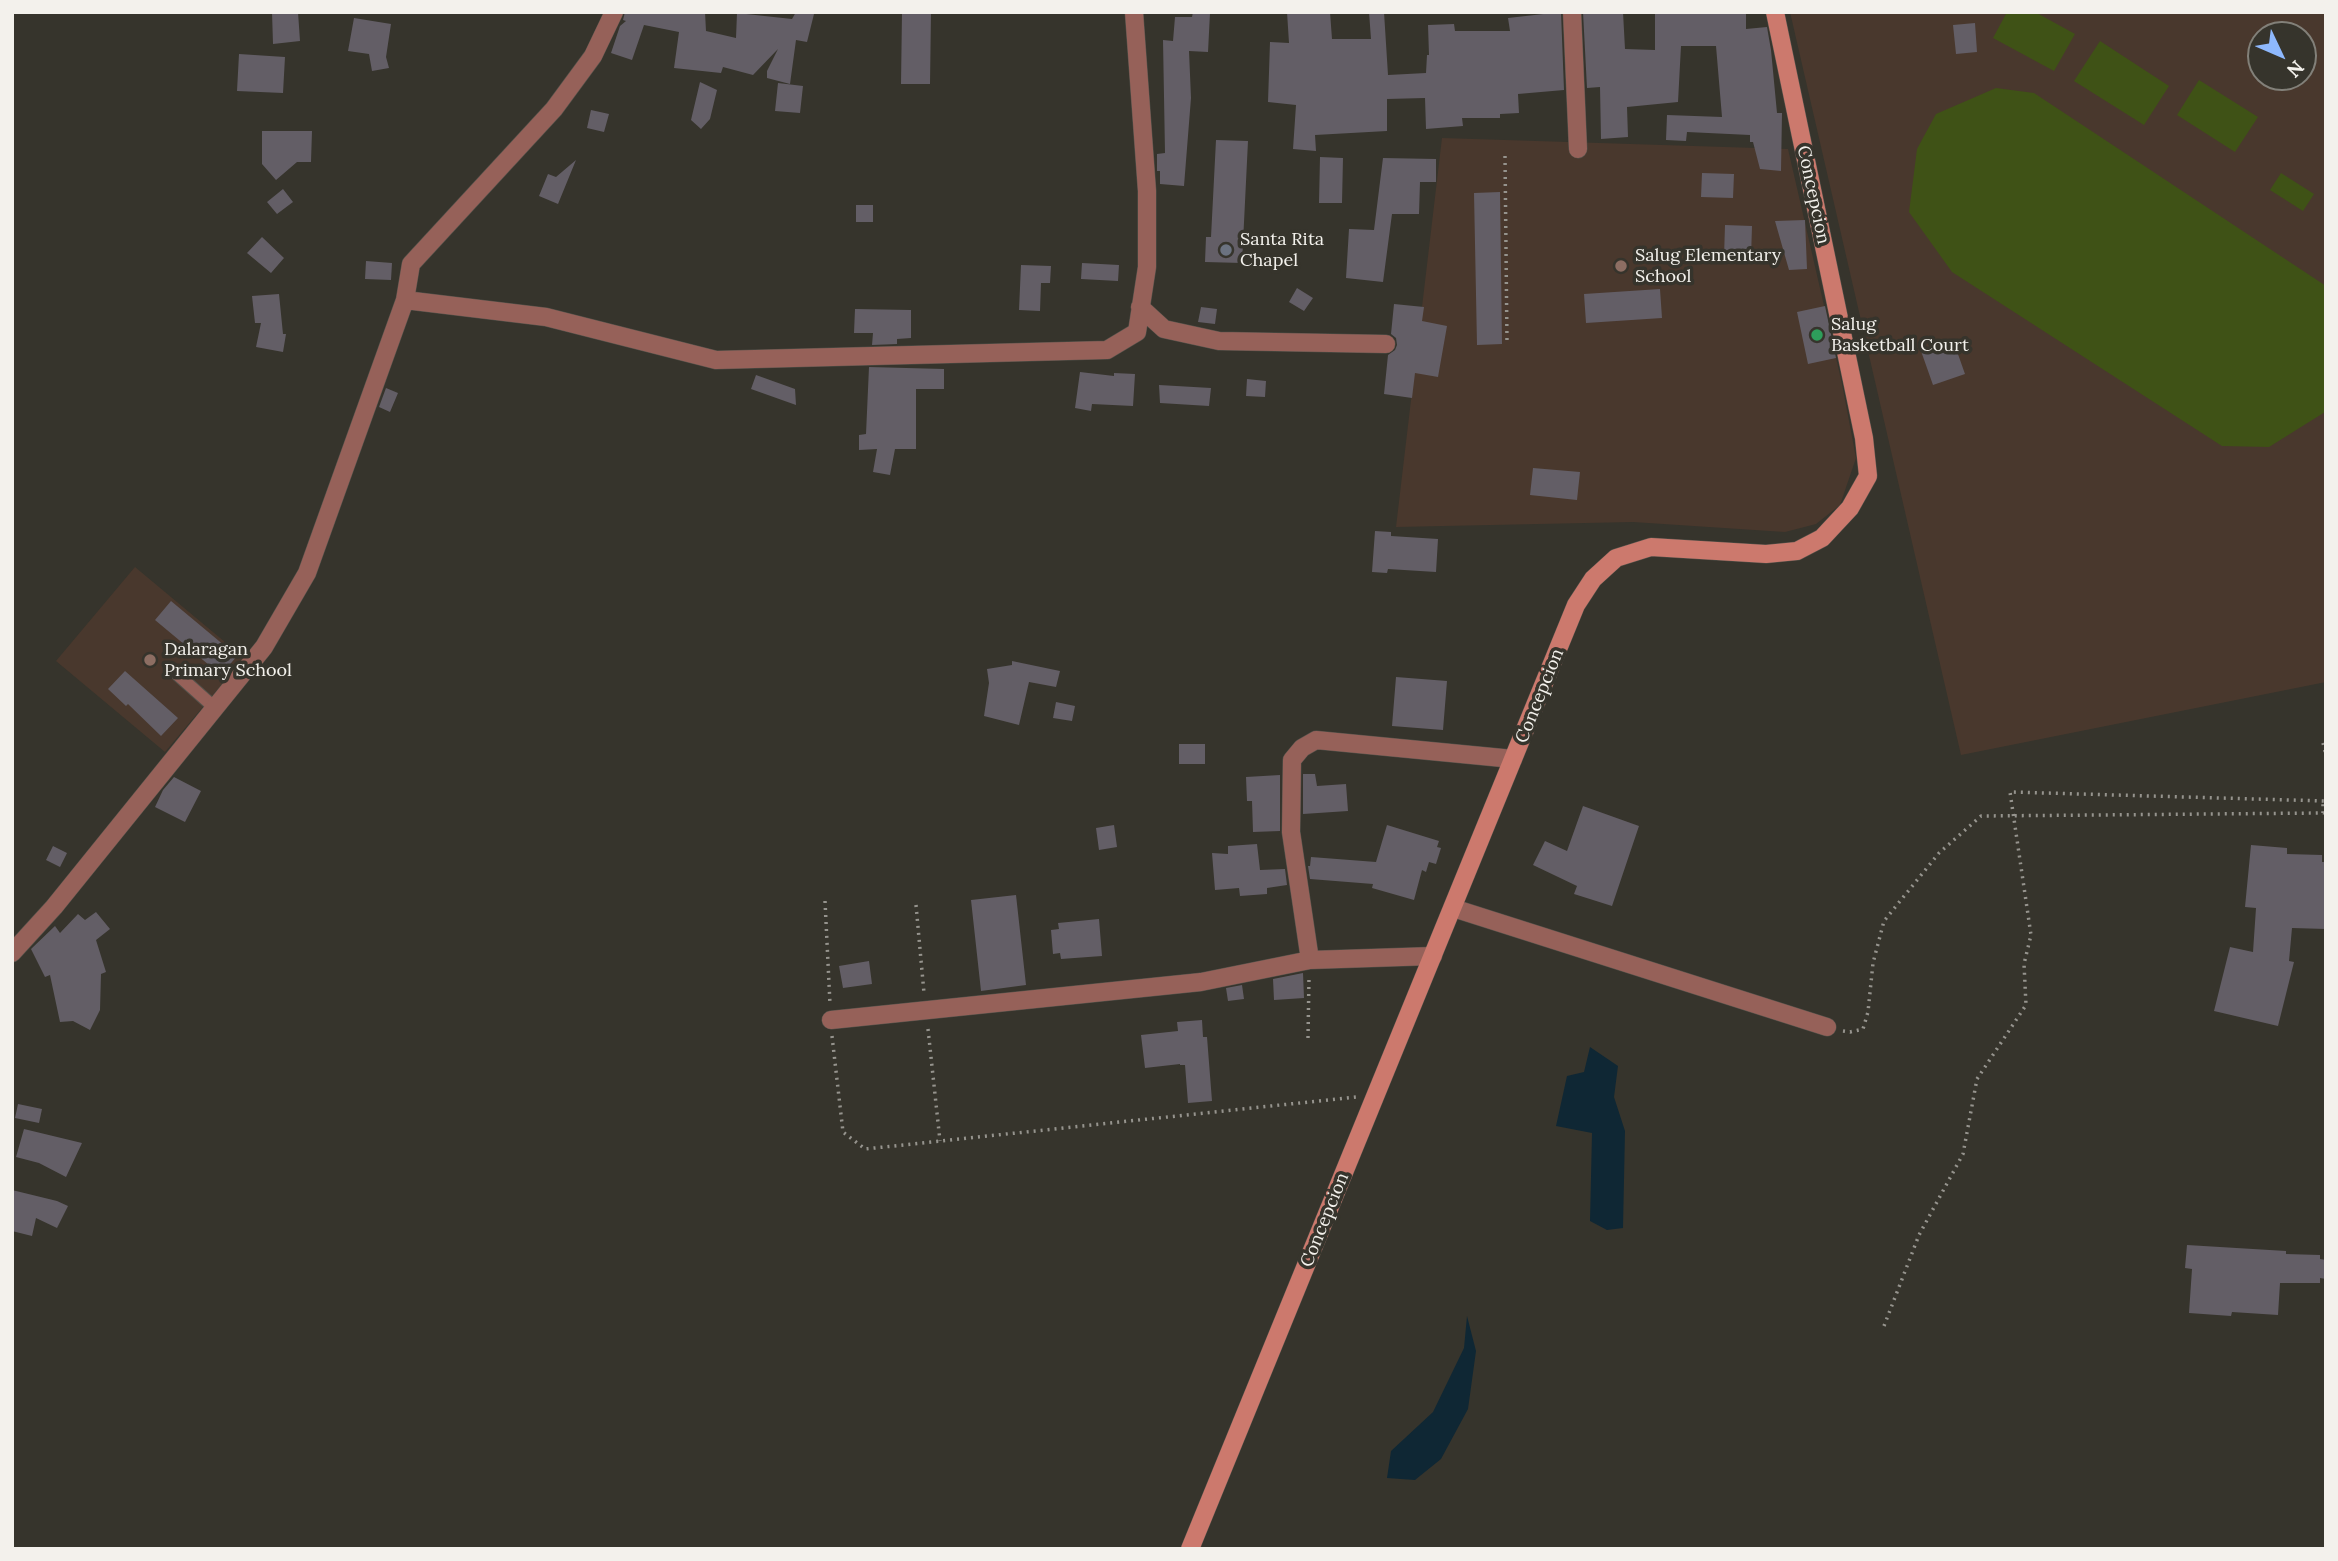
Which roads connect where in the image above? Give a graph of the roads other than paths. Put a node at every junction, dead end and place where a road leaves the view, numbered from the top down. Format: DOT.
graph roads {
  1 [pos="614,12"];
  2 [pos="1134,12"];
  3 [pos="1572,12"];
  4 [pos="1775,12"];
  5 [pos="1578,149"];
  6 [pos="405,300"];
  7 [pos="1140,307"];
  8 [pos="1385,344"];
  9 [pos="178,675"];
  10 [pos="215,708"];
  11 [pos="1513,759"];
  12 [pos="1453,908"];
  13 [pos="12,953"];
  14 [pos="1433,956"];
  15 [pos="1310,960"];
  16 [pos="831,1020"];
  17 [pos="1827,1027"];
  18 [pos="1190,1549"];
  1 -- 6 [label="street"];
  2 -- 7 [label="street"];
  3 -- 5 [label="street"];
  4 -- 11 [label="main road, Concepcion"];
  6 -- 7 [label="street"];
  6 -- 10 [label="street"];
  7 -- 8 [label="street"];
  9 -- 10 [label="lane"];
  10 -- 13 [label="street"];
  11 -- 12 [label="main road, Concepcion"];
  11 -- 15 [label="street"];
  12 -- 14 [label="main road, Concepcion"];
  12 -- 17 [label="street"];
  14 -- 15 [label="street"];
  14 -- 18 [label="main road, Concepcion"];
  15 -- 16 [label="street"];
}
